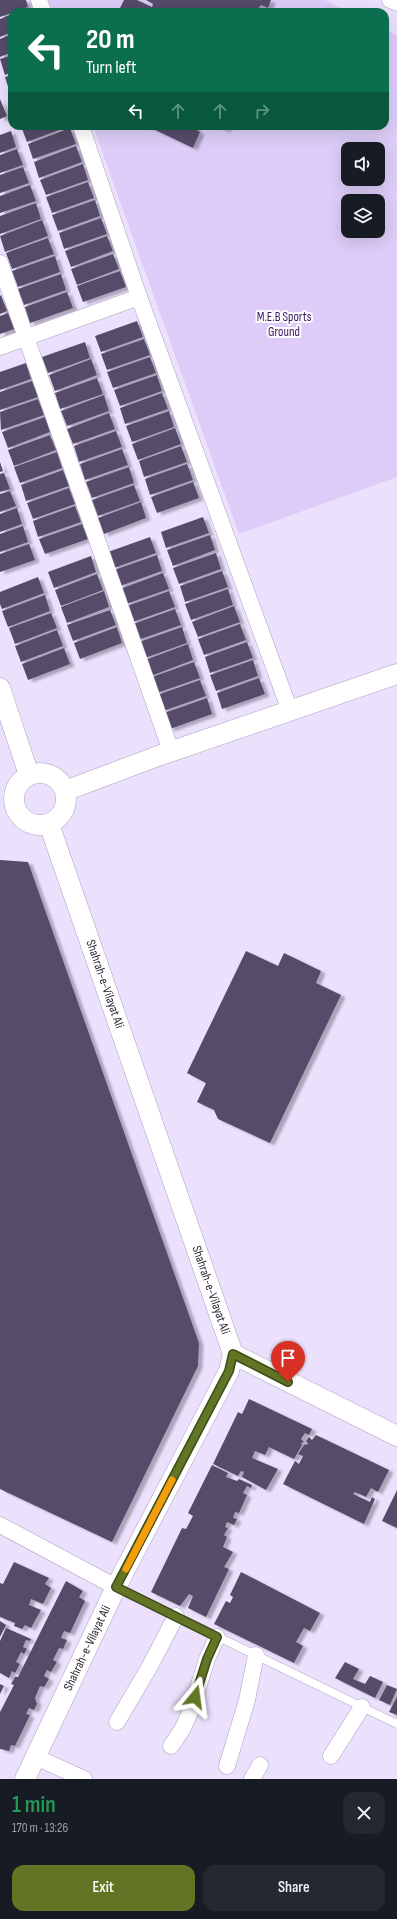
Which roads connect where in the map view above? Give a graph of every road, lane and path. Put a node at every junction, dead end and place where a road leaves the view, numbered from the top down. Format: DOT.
graph roads {
  1 [pos="390,0"];
  2 [pos="397,3"];
  3 [pos="82,130"];
  4 [pos="0,263"];
  5 [pos="139,297"];
  6 [pos="26,338"];
  7 [pos="0,347"];
  8 [pos="397,674"];
  9 [pos="0,688"];
  10 [pos="290,711"];
  11 [pos="171,751"];
  12 [pos="29,775"];
  13 [pos="65,791"];
  14 [pos="7,807"];
  15 [pos="49,824"];
  16 [pos="233,1354"];
  17 [pos="397,1436"];
  18 [pos="0,1526"];
  19 [pos="116,1587"];
  20 [pos="176,1616"];
  21 [pos="217,1637"];
  22 [pos="256,1655"];
  23 [pos="362,1707"];
  24 [pos="117,1722"];
  25 [pos="397,1724"];
  26 [pos="171,1746"];
  27 [pos="331,1756"];
  28 [pos="36,1757"];
  29 [pos="260,1765"];
  30 [pos="227,1766"];
  31 [pos="25,1779"];
  32 [pos="84,1779"];
  33 [pos="252,1779"];
  1 -- 2 [label="street"];
  3 -- 5 [label="street"];
  4 -- 6 [label="street"];
  5 -- 6 [label="street"];
  5 -- 10 [label="street"];
  6 -- 7 [label="street"];
  6 -- 11 [label="street"];
  8 -- 10 [label="street"];
  9 -- 12 [label="street"];
  10 -- 11 [label="street"];
  11 -- 13 [label="street"];
  12 -- 13 [label="street"];
  12 -- 14 [label="street"];
  13 -- 15 [label="street"];
  14 -- 15 [label="street"];
  15 -- 16 [label="street, Shahrah-e-Vilayat Ali"];
  16 -- 17 [label="street"];
  16 -- 19 [label="street, Shahrah-e-Vilayat Ali"];
  18 -- 19 [label="street"];
  19 -- 20 [label="lane"];
  19 -- 28 [label="street, Shahrah-e-Vilayat Ali"];
  20 -- 21 [label="lane"];
  20 -- 24 [label="street"];
  21 -- 22 [label="lane"];
  21 -- 26 [label="street"];
  22 -- 23 [label="lane"];
  22 -- 30 [label="street"];
  23 -- 25 [label="lane"];
  23 -- 27 [label="street"];
  28 -- 31 [label="street, Shahrah-e-Vilayat Ali"];
  28 -- 32 [label="street"];
  29 -- 33 [label="street"];
}
